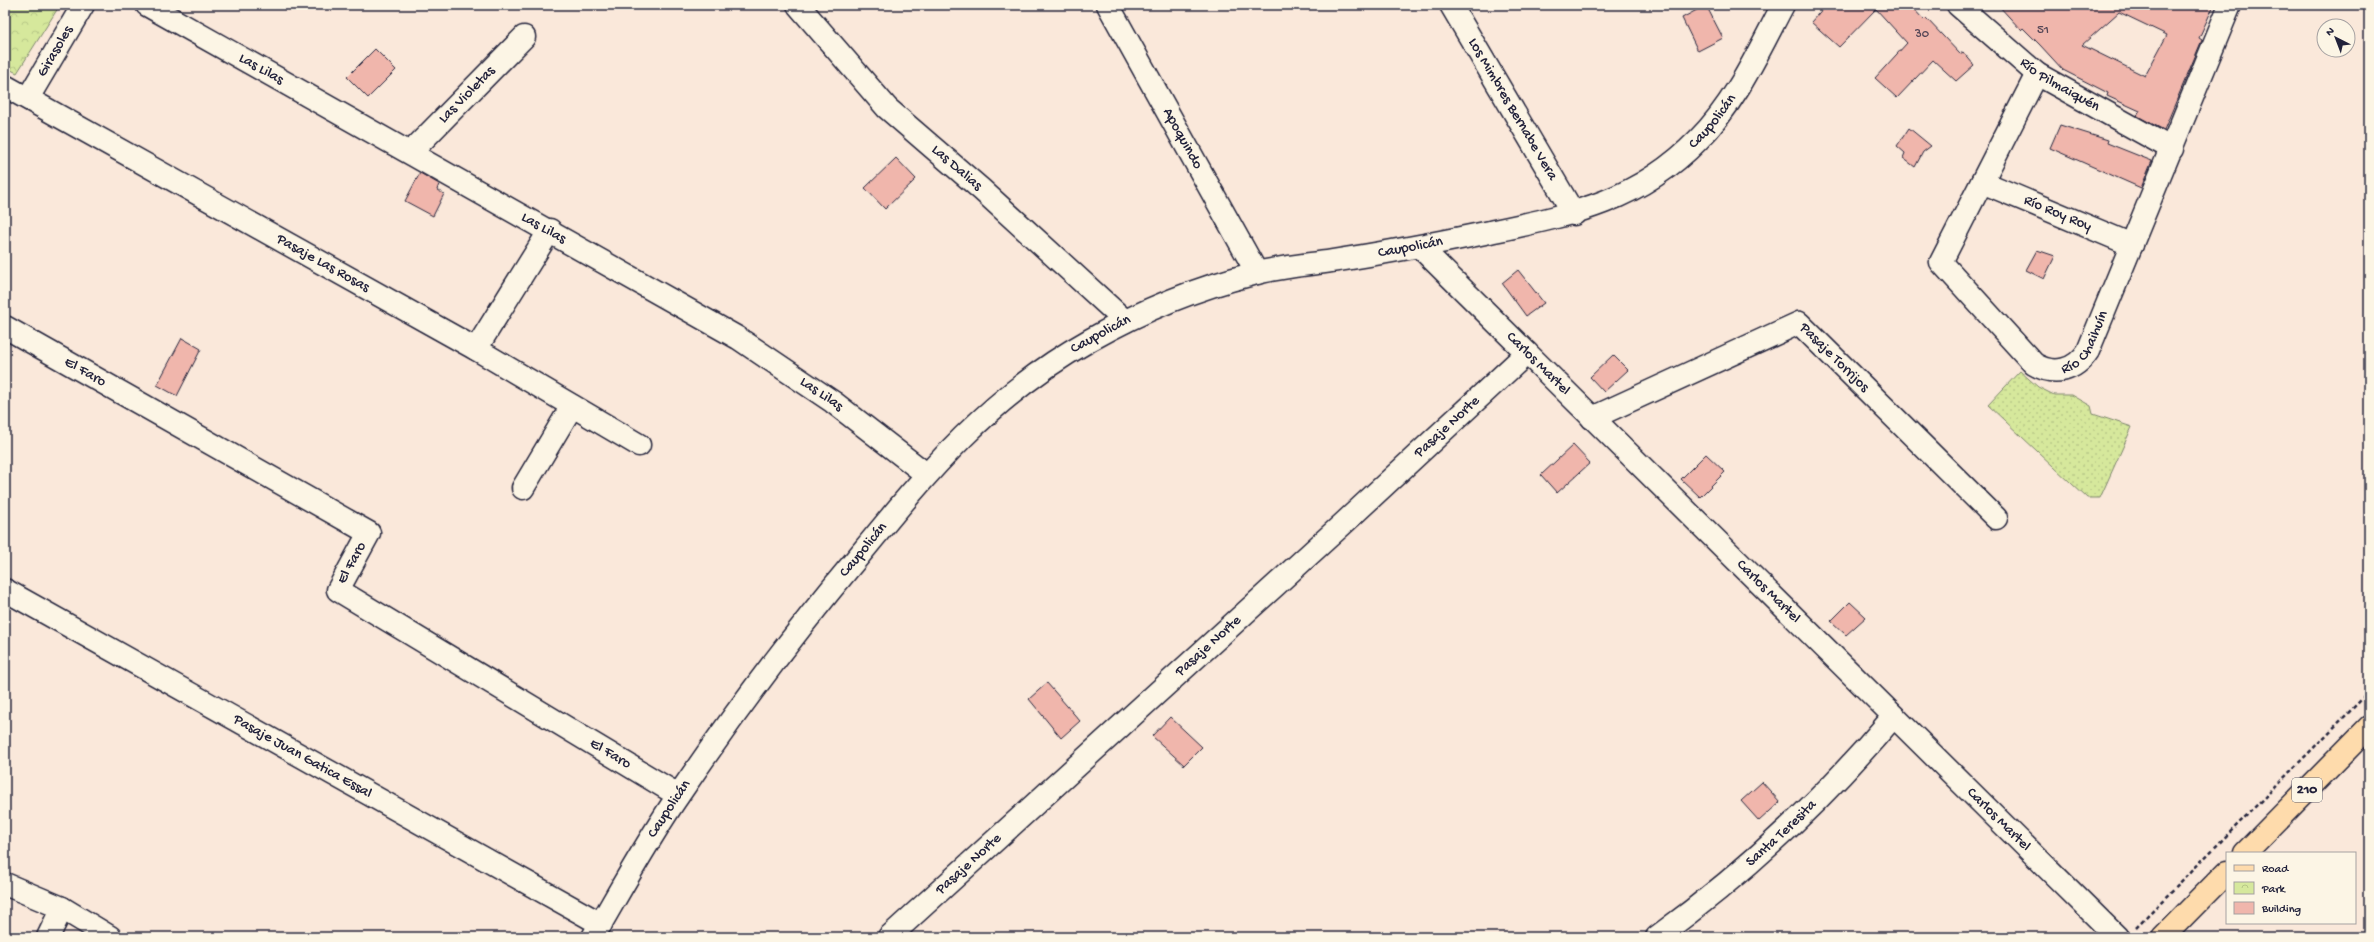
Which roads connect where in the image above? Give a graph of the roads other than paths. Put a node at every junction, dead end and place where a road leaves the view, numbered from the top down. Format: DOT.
graph roads {
  1 [pos="83,5"];
  2 [pos="147,5"];
  3 [pos="798,5"];
  4 [pos="1108,5"];
  5 [pos="1451,5"];
  6 [pos="1783,5"];
  7 [pos="1958,5"];
  8 [pos="2230,5"];
  9 [pos="524,37"];
  10 [pos="2037,74"];
  11 [pos="5,86"];
  12 [pos="28,98"];
  13 [pos="2172,149"];
  14 [pos="411,152"];
  15 [pos="1982,182"];
  16 [pos="1574,214"];
  17 [pos="550,230"];
  18 [pos="2132,246"];
  19 [pos="1420,247"];
  20 [pos="1257,272"];
  21 [pos="1125,321"];
  22 [pos="5,327"];
  23 [pos="476,349"];
  24 [pos="1527,353"];
  25 [pos="572,406"];
  26 [pos="1592,418"];
  27 [pos="639,445"];
  28 [pos="926,474"];
  29 [pos="523,488"];
  30 [pos="1996,518"];
  31 [pos="5,590"];
  32 [pos="1893,717"];
  33 [pos="2369,727"];
  34 [pos="678,795"];
  35 [pos="2246,852"];
  36 [pos="2226,873"];
  37 [pos="5,884"];
  38 [pos="62,908"];
  39 [pos="597,931"];
  40 [pos="2124,934"];
  41 [pos="48,937"];
  42 [pos="110,937"];
  43 [pos="889,937"];
  44 [pos="1657,937"];
  45 [pos="2163,937"];
  1 -- 12 [label="street, Girasoles"];
  2 -- 14 [label="street, Las Lilas"];
  3 -- 21 [label="street, Las Dalias"];
  4 -- 20 [label="street, Apoquindo"];
  5 -- 16 [label="street, Los Mimbres Bernabe Vera"];
  6 -- 16 [label="street, Caupolicán"];
  7 -- 10 [label="street, Río Pilmaiquén"];
  8 -- 13 [label="street, Río Chaihuín"];
  9 -- 14 [label="street, Las Violetas"];
  10 -- 13 [label="street, Río Pilmaiquén"];
  10 -- 15 [label="street, Río Chaihuín"];
  11 -- 12 [label="street, Pasaje Las Rosas"];
  12 -- 23 [label="street, Pasaje Las Rosas"];
  13 -- 18 [label="street, Río Chaihuín"];
  14 -- 17 [label="street, Las Lilas"];
  15 -- 18 [label="street, Río Roy Roy"];
  15 -- 18 [label="street, Río Chaihuín"];
  16 -- 19 [label="street, Caupolicán"];
  17 -- 23 [label="street"];
  17 -- 28 [label="street, Las Lilas"];
  19 -- 20 [label="street, Caupolicán"];
  19 -- 24 [label="street, Carlos Martel"];
  20 -- 21 [label="street, Caupolicán"];
  21 -- 28 [label="street, Caupolicán"];
  22 -- 34 [label="street, El Faro"];
  23 -- 25 [label="street, Pasaje Las Rosas"];
  24 -- 26 [label="street, Carlos Martel"];
  24 -- 43 [label="street, Pasaje Norte"];
  25 -- 27 [label="street, Pasaje Las Rosas"];
  25 -- 29 [label="street"];
  26 -- 30 [label="street, Pasaje Torrijos"];
  26 -- 32 [label="street, Carlos Martel"];
  28 -- 34 [label="street, Caupolicán"];
  31 -- 39 [label="street, Pasaje Juan Gatica Essal"];
  32 -- 40 [label="street, Carlos Martel"];
  32 -- 44 [label="street, Santa Teresita"];
  33 -- 35 [label="main road, 210"];
  34 -- 39 [label="street, Caupolicán"];
  36 -- 45 [label="main road"];
  37 -- 38 [label="street"];
  38 -- 41 [label="street"];
  38 -- 42 [label="street"];
}
